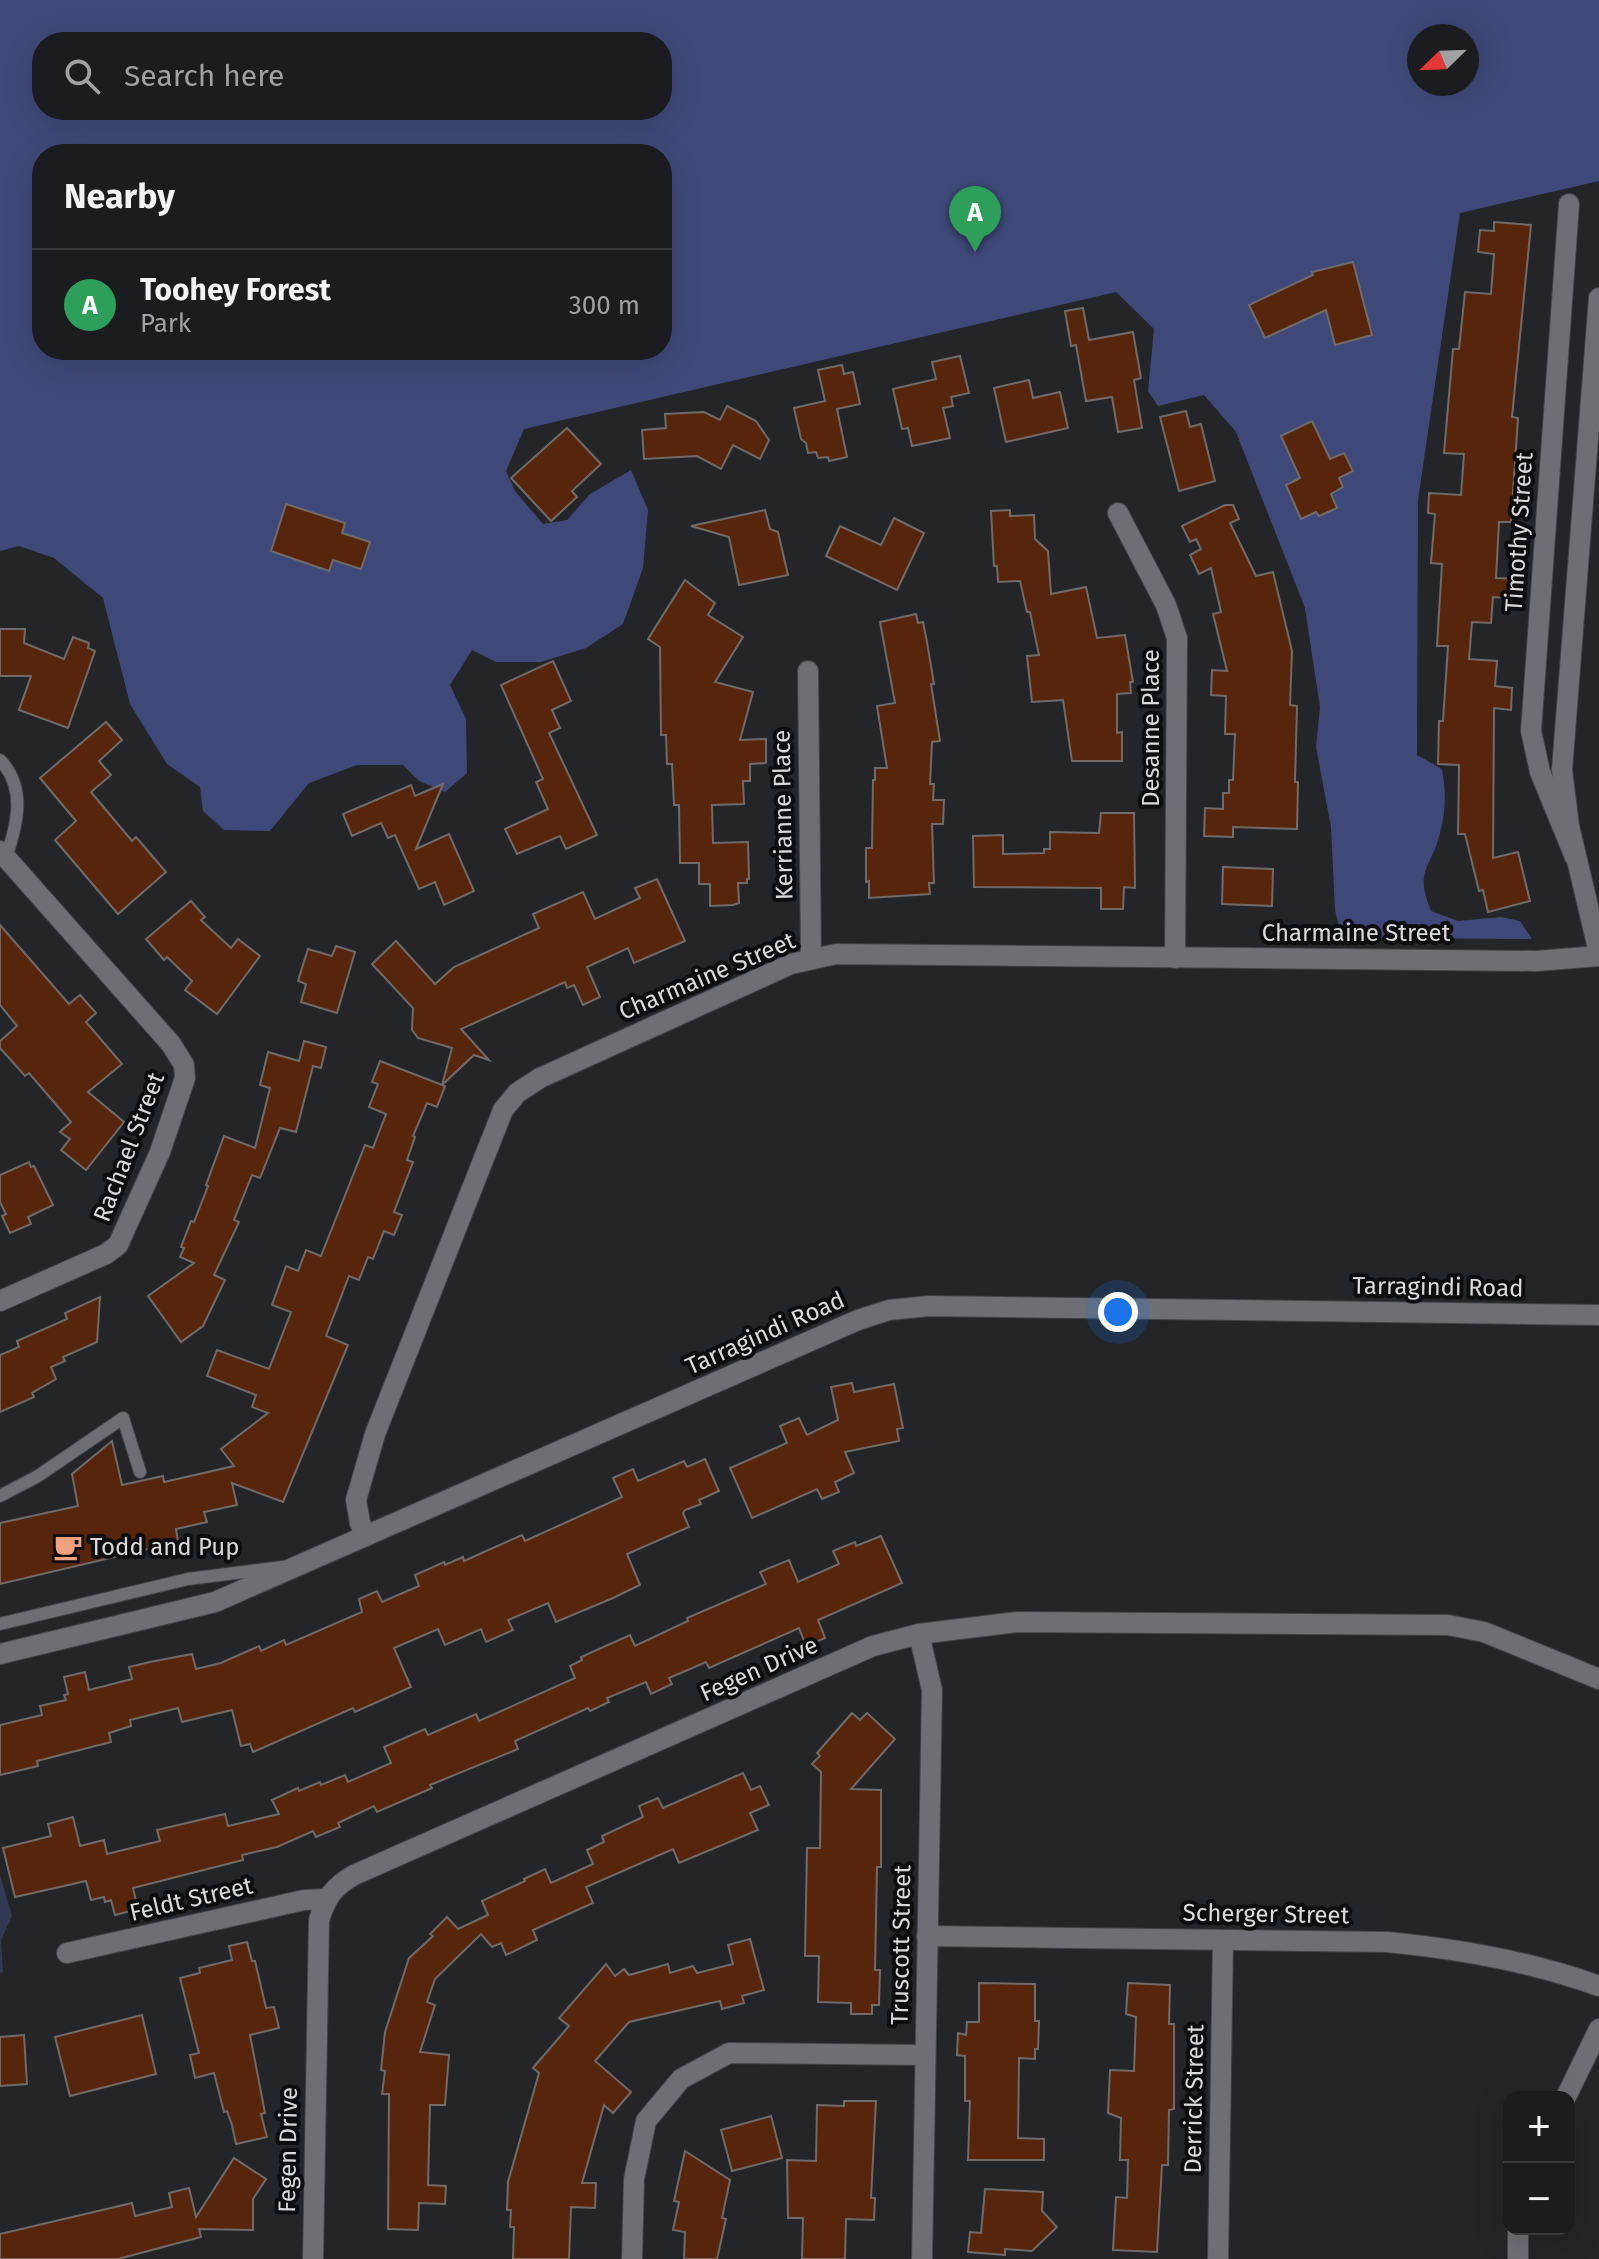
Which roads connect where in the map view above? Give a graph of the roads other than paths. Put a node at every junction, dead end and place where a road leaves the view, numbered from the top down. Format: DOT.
graph roads {
  1 [pos="1569,204"];
  2 [pos="1599,298"];
  3 [pos="1118,513"];
  4 [pos="808,671"];
  5 [pos="0,760"];
  6 [pos="3,855"];
  7 [pos="1575,857"];
  8 [pos="1599,954"];
  9 [pos="811,958"];
  10 [pos="1175,958"];
  11 [pos="0,1301"];
  12 [pos="1599,1315"];
  13 [pos="140,1472"];
  14 [pos="0,1496"];
  15 [pos="366,1536"];
  16 [pos="300,1566"];
  17 [pos="0,1624"];
  18 [pos="919,1634"];
  19 [pos="0,1654"];
  20 [pos="1599,1679"];
  21 [pos="326,1899"];
  22 [pos="927,1936"];
  23 [pos="1223,1940"];
  24 [pos="67,1953"];
  25 [pos="1599,1986"];
  26 [pos="1599,2029"];
  27 [pos="925,2055"];
  28 [pos="1569,2091"];
  29 [pos="1518,2235"];
  30 [pos="313,2259"];
  31 [pos="632,2259"];
  32 [pos="922,2259"];
  33 [pos="1218,2259"];
  34 [pos="1518,2259"];
  1 -- 7 [label="street, Timothy Street"];
  2 -- 7 [label="street, Timothy Street"];
  3 -- 10 [label="street, Desanne Place"];
  4 -- 9 [label="street, Kerrianne Place"];
  5 -- 6 [label="lane, Rachael Street"];
  6 -- 11 [label="street, Rachael Street"];
  7 -- 8 [label="street, Timothy Street"];
  8 -- 10 [label="street, Charmaine Street"];
  9 -- 10 [label="street, Charmaine Street"];
  9 -- 15 [label="street, Charmaine Street"];
  12 -- 15 [label="street, Tarragindi Road"];
  13 -- 14 [label="lane"];
  15 -- 16 [label="street, Tarragindi Road"];
  16 -- 17 [label="lane"];
  16 -- 19 [label="street, Tarragindi Road"];
  18 -- 20 [label="street, Fegen Drive"];
  18 -- 21 [label="street, Fegen Drive"];
  18 -- 22 [label="street, Truscott Street"];
  21 -- 24 [label="street, Feldt Street"];
  21 -- 30 [label="street, Fegen Drive"];
  22 -- 23 [label="street, Scherger Street"];
  22 -- 27 [label="street, Truscott Street"];
  23 -- 25 [label="street, Scherger Street"];
  23 -- 33 [label="street, Derrick Street"];
  26 -- 28 [label="street"];
  27 -- 31 [label="street"];
  27 -- 32 [label="street, Truscott Street"];
  29 -- 34 [label="street"];
}
